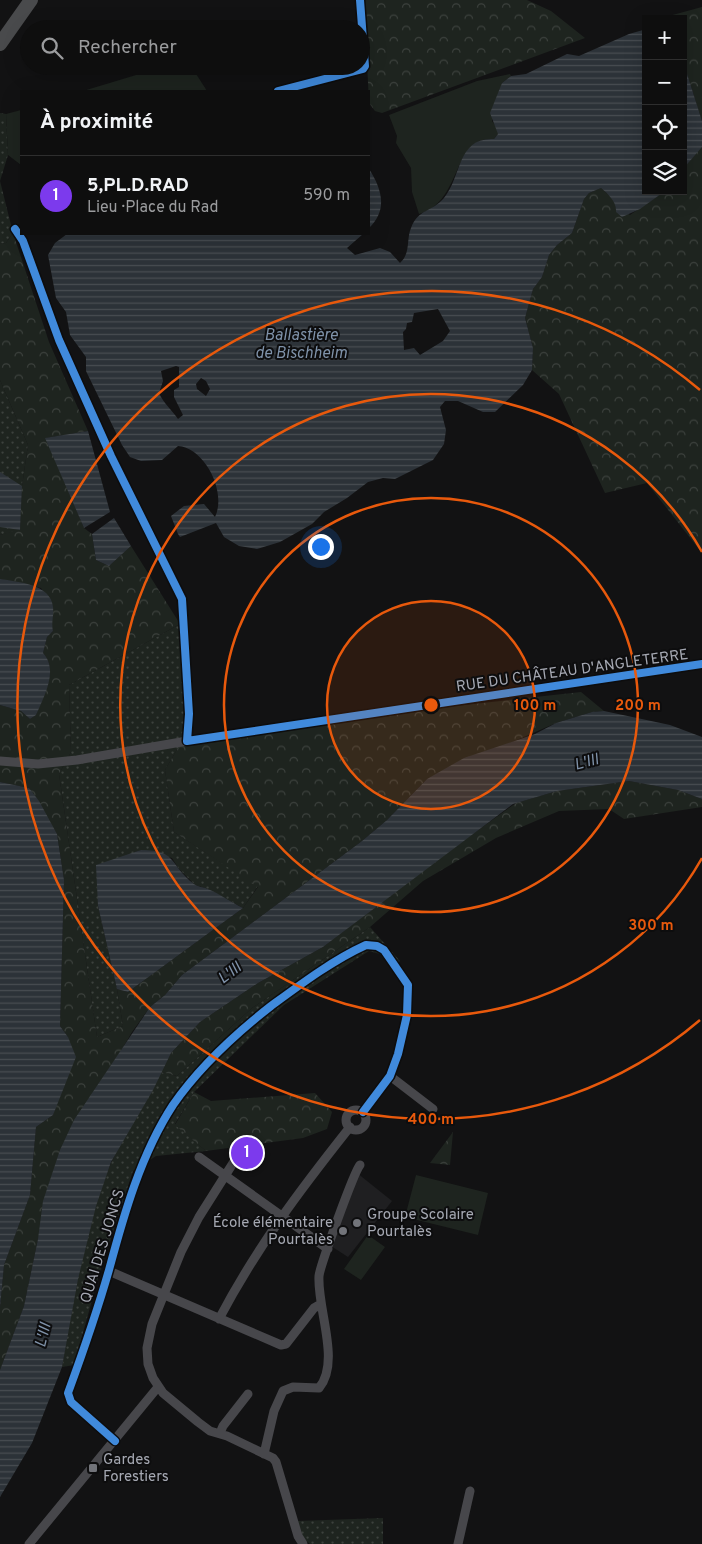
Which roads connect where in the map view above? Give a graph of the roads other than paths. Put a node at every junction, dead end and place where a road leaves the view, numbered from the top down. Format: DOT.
graph roads {
  1 [pos="31,0"];
  2 [pos="0,44"];
  3 [pos="702,664"];
  4 [pos="0,761"];
  5 [pos="390,1076"];
  6 [pos="433,1109"];
  7 [pos="363,1112"];
  8 [pos="350,1127"];
  9 [pos="199,1157"];
  10 [pos="235,1160"];
  11 [pos="360,1165"];
  12 [pos="225,1174"];
  13 [pos="282,1215"];
  14 [pos="328,1249"];
  15 [pos="109,1271"];
  16 [pos="164,1295"];
  17 [pos="320,1304"];
  18 [pos="219,1319"];
  19 [pos="158,1388"];
  20 [pos="248,1394"];
  21 [pos="220,1433"];
  22 [pos="115,1441"];
  23 [pos="264,1454"];
  24 [pos="470,1492"];
  25 [pos="29,1544"];
  26 [pos="303,1544"];
  27 [pos="458,1544"];
  1 -- 2 [label="main road"];
  3 -- 4 [label="street, RUE DU CHÂTEAU D'ANGLETERRE"];
  5 -- 6 [label="street"];
  5 -- 7 [label="street"];
  5 -- 15 [label="street, QUAI DES JONCS"];
  7 -- 8 [label="street"];
  7 -- 8 [label="street"];
  8 -- 13 [label="street"];
  9 -- 12 [label="street"];
  10 -- 12 [label="street"];
  11 -- 14 [label="street"];
  12 -- 13 [label="street"];
  12 -- 16 [label="street"];
  13 -- 14 [label="street"];
  13 -- 18 [label="street"];
  14 -- 17 [label="street"];
  15 -- 16 [label="street"];
  15 -- 22 [label="street, QUAI DES JONCS"];
  16 -- 18 [label="street"];
  16 -- 19 [label="street"];
  17 -- 18 [label="street"];
  17 -- 23 [label="street"];
  19 -- 21 [label="street"];
  19 -- 22 [label="street"];
  20 -- 21 [label="street"];
  21 -- 23 [label="street"];
  22 -- 25 [label="street"];
  23 -- 26 [label="street"];
  24 -- 27 [label="street"];
}
